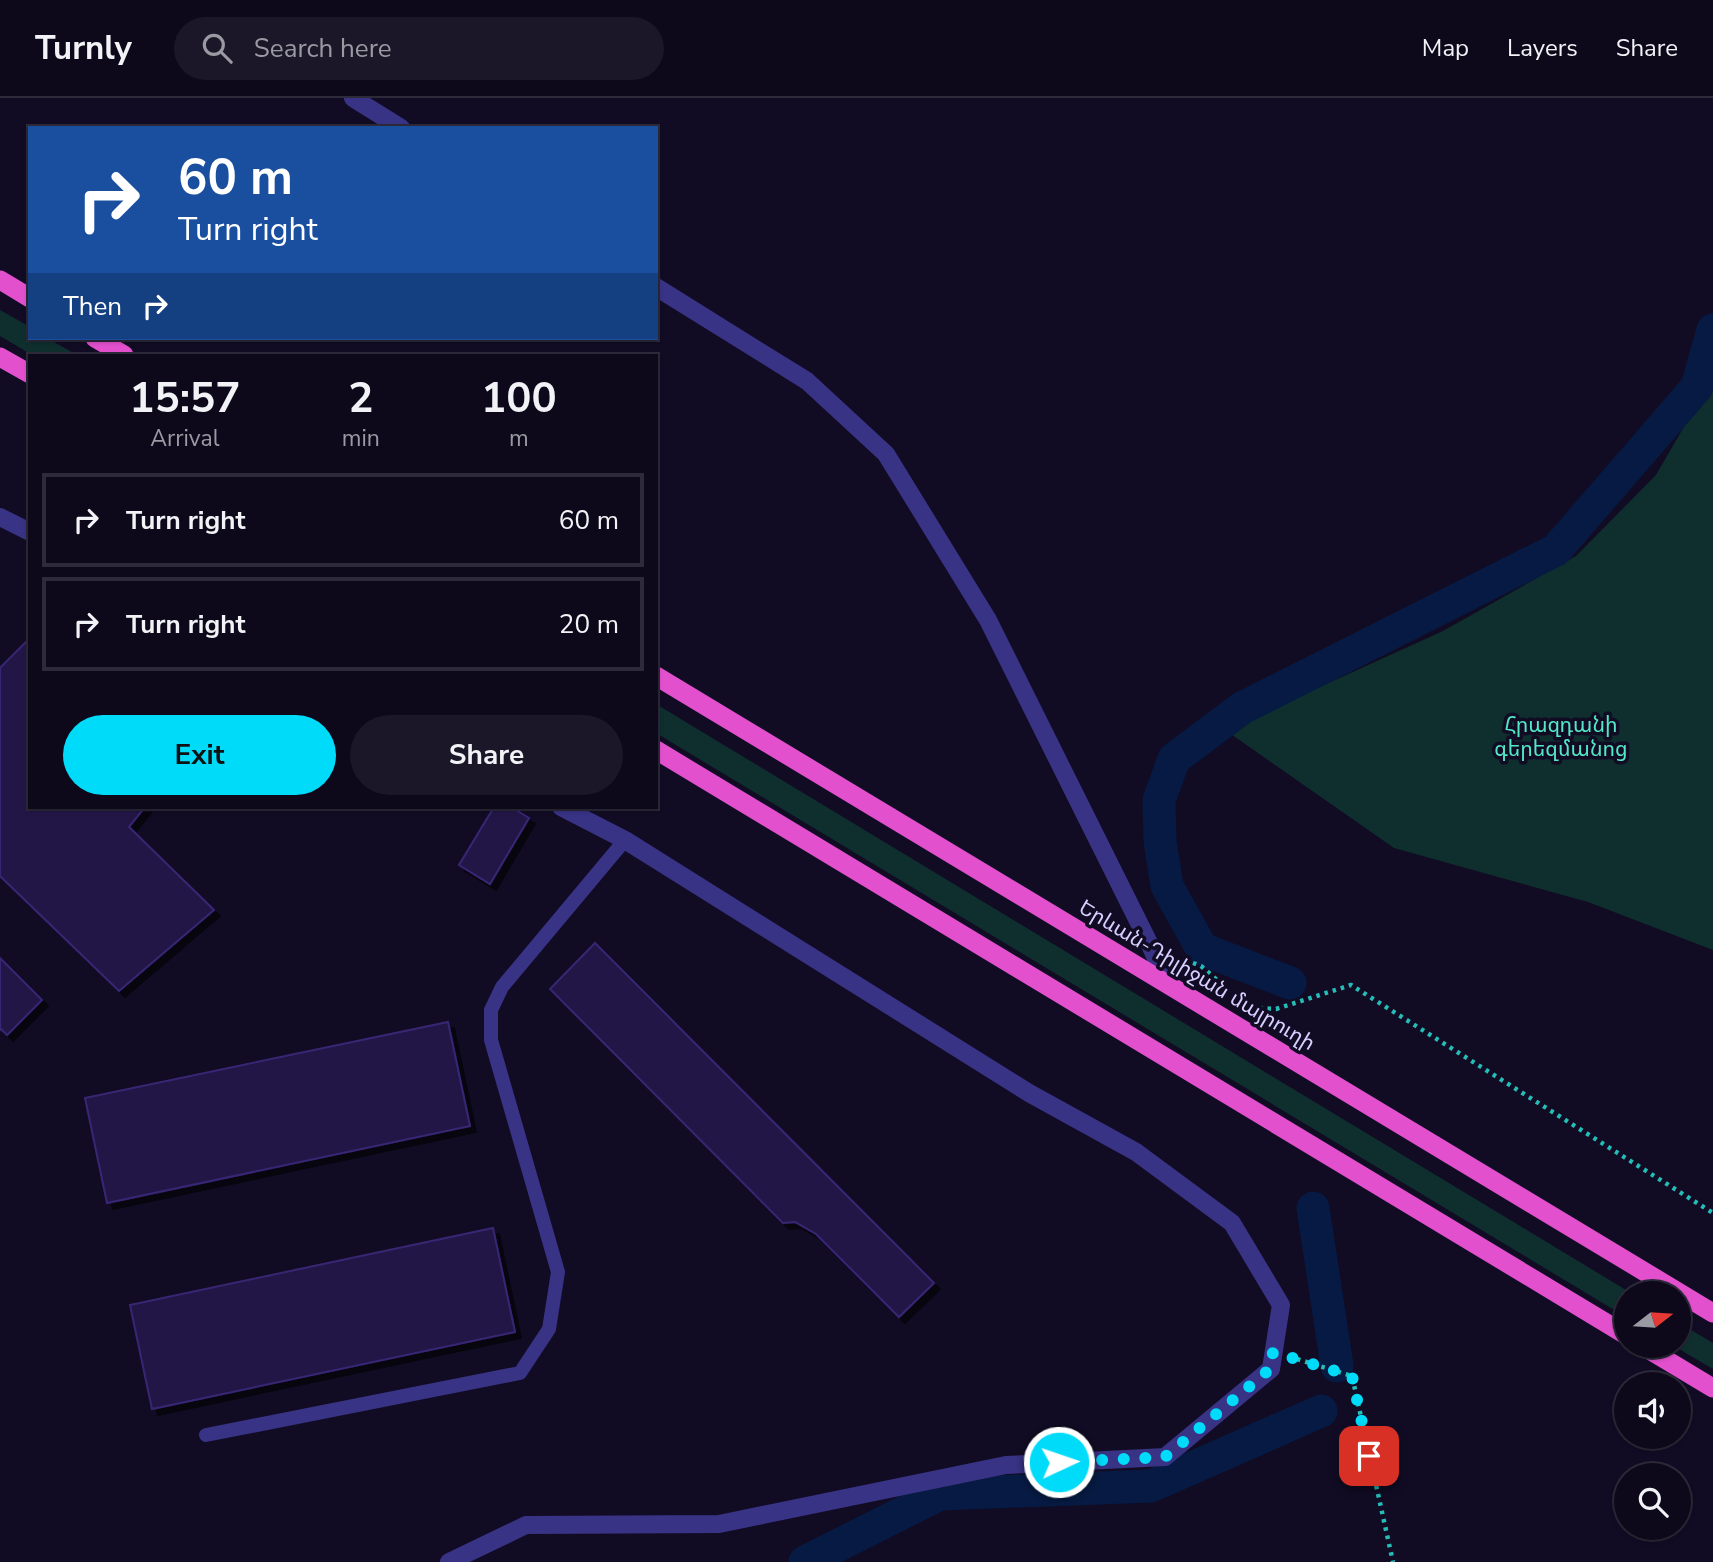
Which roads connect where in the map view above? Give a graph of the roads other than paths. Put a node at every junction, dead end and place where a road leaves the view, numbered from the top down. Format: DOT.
graph roads {
  1 [pos="353,98"];
  2 [pos="398,126"];
  3 [pos="0,280"];
  4 [pos="658,288"];
  5 [pos="28,297"];
  6 [pos="98,340"];
  7 [pos="122,354"];
  8 [pos="0,357"];
  9 [pos="28,373"];
  10 [pos="0,517"];
  11 [pos="28,531"];
  12 [pos="658,677"];
  13 [pos="658,751"];
  14 [pos="565,809"];
  15 [pos="625,840"];
  16 [pos="1167,983"];
  17 [pos="1713,1313"];
  18 [pos="1614,1328"];
  19 [pos="1663,1358"];
  20 [pos="1713,1388"];
  21 [pos="206,1435"];
  22 [pos="449,1562"];
  1 -- 2 [label="street"];
  3 -- 5 [label="highway"];
  4 -- 16 [label="street"];
  6 -- 7 [label="highway"];
  8 -- 9 [label="highway"];
  10 -- 11 [label="street"];
  12 -- 16 [label="highway, Երևան-Դիլիջան մայրուղի"];
  13 -- 18 [label="highway"];
  14 -- 15 [label="street"];
  15 -- 21 [label="lane"];
  15 -- 22 [label="street"];
  16 -- 17 [label="highway, Երևան-Դիլիջան մայրուղի"];
  19 -- 20 [label="highway"];
}
